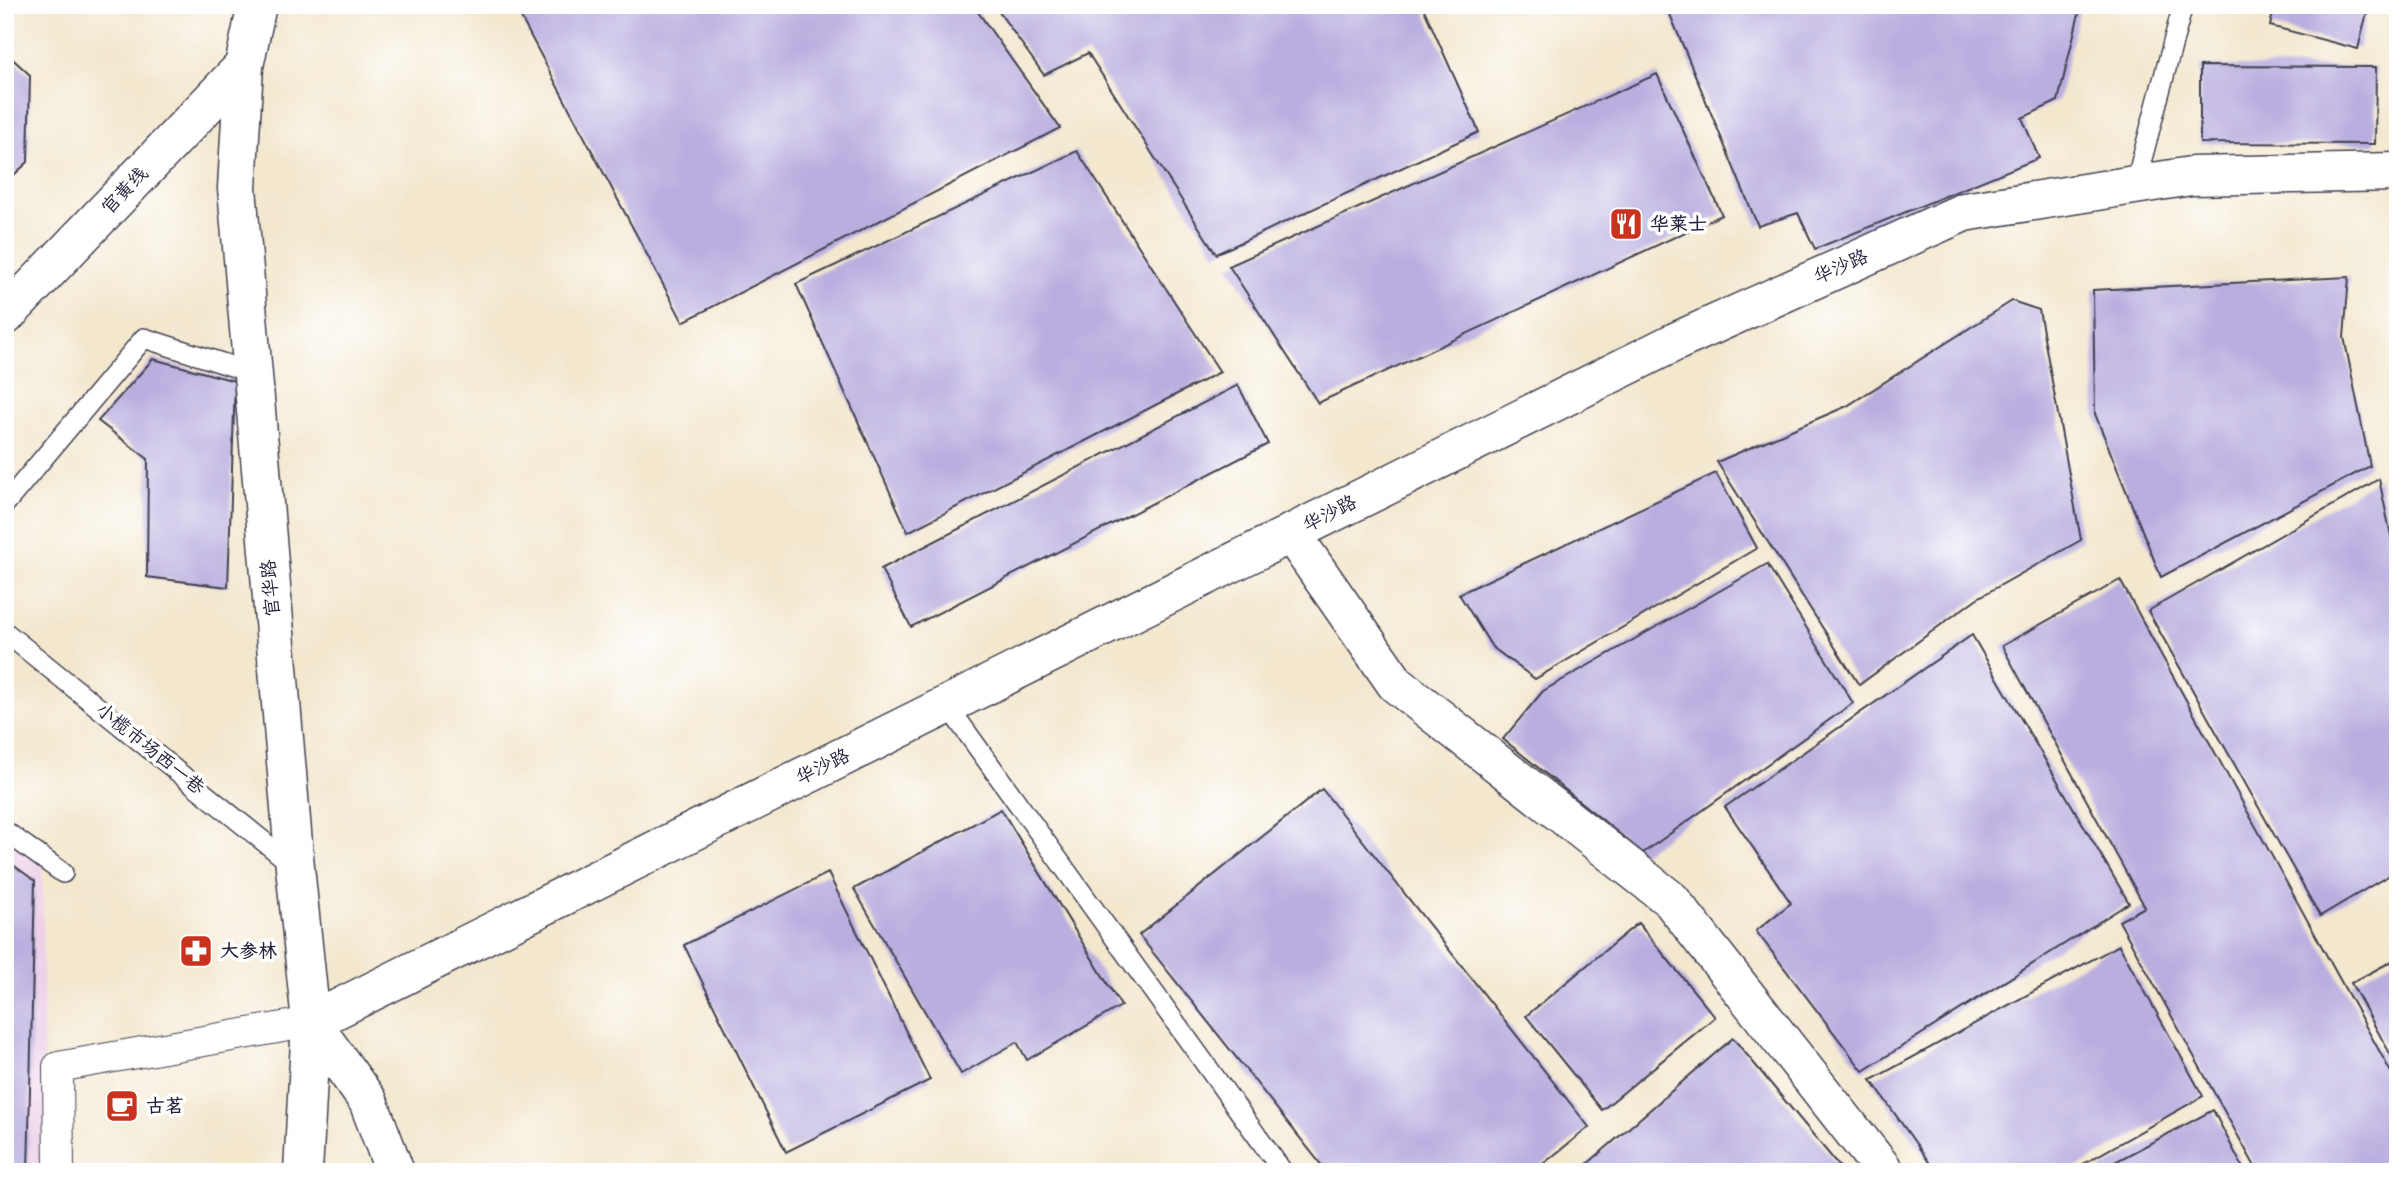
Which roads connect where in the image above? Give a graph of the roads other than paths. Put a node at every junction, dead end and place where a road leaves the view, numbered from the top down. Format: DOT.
graph roads {
  1 [pos="257,5"];
  2 [pos="2183,5"];
  3 [pos="244,66"];
  4 [pos="2398,172"];
  5 [pos="2135,185"];
  6 [pos="5,316"];
  7 [pos="253,373"];
  8 [pos="5,504"];
  9 [pos="1291,533"];
  10 [pos="5,632"];
  11 [pos="947,705"];
  12 [pos="5,831"];
  13 [pos="295,867"];
  14 [pos="64,873"];
  15 [pos="311,1022"];
  16 [pos="59,1172"];
  17 [pos="303,1172"];
  18 [pos="396,1172"];
  19 [pos="1283,1172"];
  20 [pos="1885,1172"];
  1 -- 3 [label="street, 官华路"];
  2 -- 5 [label="lane"];
  3 -- 6 [label="street, 官黄线"];
  3 -- 7 [label="street, 官华路"];
  4 -- 5 [label="street, 华沙路"];
  5 -- 9 [label="street, 华沙路"];
  7 -- 8 [label="lane"];
  7 -- 13 [label="street, 官华路"];
  9 -- 11 [label="street, 华沙路"];
  9 -- 20 [label="street"];
  10 -- 13 [label="lane, 小榄市场西一巷"];
  11 -- 15 [label="street, 华沙路"];
  11 -- 19 [label="lane"];
  12 -- 14 [label="lane"];
  13 -- 15 [label="street, 官华路"];
  15 -- 16 [label="street"];
  15 -- 17 [label="street, 官华路"];
  15 -- 18 [label="street"];
}
